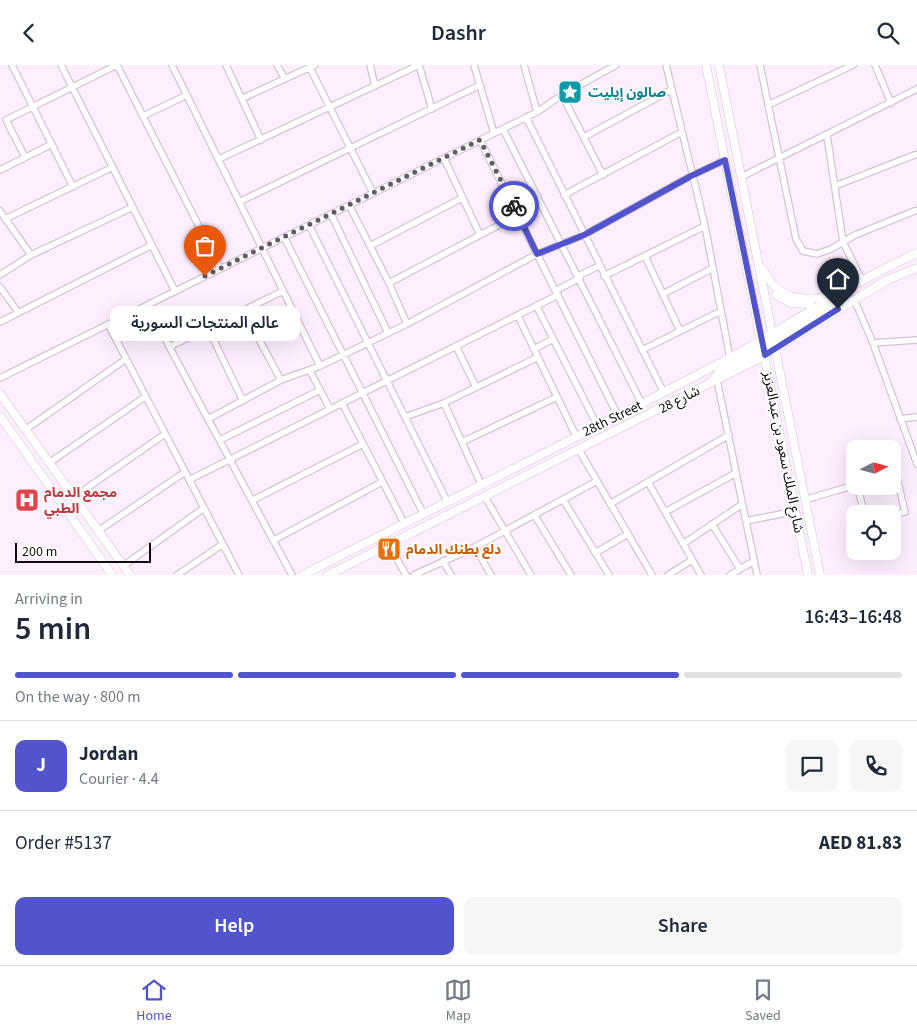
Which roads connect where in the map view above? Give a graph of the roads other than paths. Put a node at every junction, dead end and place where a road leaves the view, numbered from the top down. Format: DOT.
graph roads {
  1 [pos="12,65"];
  2 [pos="61,65"];
  3 [pos="117,65"];
  4 [pos="172,65"];
  5 [pos="226,65"];
  6 [pos="276,65"];
  7 [pos="370,65"];
  8 [pos="419,65"];
  9 [pos="474,65"];
  10 [pos="524,65"];
  11 [pos="616,65"];
  12 [pos="666,65"];
  13 [pos="706,65"];
  14 [pos="719,65"];
  15 [pos="760,65"];
  16 [pos="853,65"];
  17 [pos="876,65"];
  18 [pos="312,66"];
  19 [pos="284,79"];
  20 [pos="480,85"];
  21 [pos="375,86"];
  22 [pos="73,88"];
  23 [pos="917,89"];
  24 [pos="671,90"];
  25 [pos="187,95"];
  26 [pos="562,95"];
  27 [pos="243,98"];
  28 [pos="891,103"];
  29 [pos="768,105"];
  30 [pos="33,107"];
  31 [pos="330,107"];
  32 [pos="432,109"];
  33 [pos="537,112"];
  34 [pos="143,116"];
  35 [pos="526,117"];
  36 [pos="3,121"];
  37 [pos="503,129"];
  38 [pos="494,133"];
  39 [pos="680,133"];
  40 [pos="827,135"];
  41 [pos="584,137"];
  42 [pos="261,139"];
  43 [pos="480,140"];
  44 [pos="52,144"];
  45 [pos="350,148"];
  46 [pos="917,154"];
  47 [pos="25,157"];
  48 [pos="444,158"];
  49 [pos="220,159"];
  50 [pos="778,159"];
  51 [pos="725,160"];
  52 [pos="113,167"];
  53 [pos="0,170"];
  54 [pos="603,175"];
  55 [pos="691,176"];
  56 [pos="741,177"];
  57 [pos="835,186"];
  58 [pos="73,187"];
  59 [pos="373,193"];
  60 [pos="564,195"];
  61 [pos="462,197"];
  62 [pos="241,201"];
  63 [pos="349,205"];
  64 [pos="133,207"];
  65 [pos="917,210"];
  66 [pos="0,211"];
  67 [pos="331,214"];
  68 [pos="518,215"];
  69 [pos="6,219"];
  70 [pos="309,225"];
  71 [pos="705,226"];
  72 [pos="480,235"];
  73 [pos="584,235"];
  74 [pos="284,237"];
  75 [pos="843,242"];
  76 [pos="563,243"];
  77 [pos="152,245"];
  78 [pos="370,246"];
  79 [pos="262,248"];
  80 [pos="917,253"];
  81 [pos="537,254"];
  82 [pos="31,255"];
  83 [pos="645,256"];
  84 [pos="758,262"];
  85 [pos="599,266"];
  86 [pos="713,268"];
  87 [pos="917,268"];
  88 [pos="220,269"];
  89 [pos="0,275"];
  90 [pos="604,276"];
  91 [pos="579,277"];
  92 [pos="862,280"];
  93 [pos="762,281"];
  94 [pos="389,283"];
  95 [pos="0,287"];
  96 [pos="175,291"];
  97 [pos="283,291"];
  98 [pos="557,293"];
  99 [pos="663,294"];
  100 [pos="837,295"];
  101 [pos="854,299"];
  102 [pos="824,303"];
  103 [pos="147,305"];
  104 [pos="537,307"];
  105 [pos="243,310"];
  106 [pos="721,311"];
  107 [pos="18,312"];
  108 [pos="518,317"];
  109 [pos="0,322"];
  110 [pos="108,324"];
  111 [pos="407,324"];
  112 [pos="208,328"];
  113 [pos="680,331"];
  114 [pos="388,333"];
  115 [pos="553,339"];
  116 [pos="917,340"];
  117 [pos="774,342"];
  118 [pos="368,343"];
  119 [pos="873,343"];
  120 [pos="169,347"];
  121 [pos="456,347"];
  122 [pos="764,348"];
  123 [pos="534,349"];
  124 [pos="642,350"];
  125 [pos="344,355"];
  126 [pos="538,357"];
  127 [pos="730,358"];
  128 [pos="126,359"];
  129 [pos="320,366"];
  130 [pos="310,371"];
  131 [pos="0,377"];
  132 [pos="281,380"];
  133 [pos="386,380"];
  134 [pos="714,381"];
  135 [pos="476,387"];
  136 [pos="320,389"];
  137 [pos="362,393"];
  138 [pos="664,393"];
  139 [pos="0,394"];
  140 [pos="146,397"];
  141 [pos="557,397"];
  142 [pos="243,401"];
  143 [pos="342,403"];
  144 [pos="444,403"];
  145 [pos="642,404"];
  146 [pos="330,409"];
  147 [pos="618,416"];
  148 [pos="0,417"];
  149 [pos="405,417"];
  150 [pos="917,417"];
  151 [pos="208,419"];
  152 [pos="900,419"];
  153 [pos="598,425"];
  154 [pos="26,430"];
  155 [pos="165,434"];
  156 [pos="729,435"];
  157 [pos="576,436"];
  158 [pos="220,439"];
  159 [pos="462,442"];
  160 [pos="363,444"];
  161 [pos="579,450"];
  162 [pos="230,459"];
  163 [pos="916,460"];
  164 [pos="49,463"];
  165 [pos="185,472"];
  166 [pos="736,473"];
  167 [pos="189,481"];
  168 [pos="596,481"];
  169 [pos="382,482"];
  170 [pos="648,482"];
  171 [pos="481,484"];
  172 [pos="846,488"];
  173 [pos="900,495"];
  174 [pos="74,497"];
  175 [pos="485,497"];
  176 [pos="253,500"];
  177 [pos="804,500"];
  178 [pos="447,501"];
  179 [pos="564,501"];
  180 [pos="610,504"];
  181 [pos="741,505"];
  182 [pos="204,508"];
  183 [pos="796,511"];
  184 [pos="665,512"];
  185 [pos="901,512"];
  186 [pos="423,513"];
  187 [pos="535,516"];
  188 [pos="746,521"];
  189 [pos="404,523"];
  190 [pos="712,524"];
  191 [pos="98,531"];
  192 [pos="505,531"];
  193 [pos="628,535"];
  194 [pos="274,540"];
  195 [pos="223,544"];
  196 [pos="683,544"];
  197 [pos="389,545"];
  198 [pos="475,547"];
  199 [pos="595,553"];
  200 [pos="692,560"];
  201 [pos="443,561"];
  202 [pos="754,561"];
  203 [pos="123,566"];
  204 [pos="740,569"];
  205 [pos="112,575"];
  206 [pos="130,575"];
  207 [pos="177,575"];
  208 [pos="239,575"];
  209 [pos="292,575"];
  210 [pos="303,575"];
  211 [pos="328,575"];
  212 [pos="406,575"];
  213 [pos="414,575"];
  214 [pos="451,575"];
  215 [pos="491,575"];
  216 [pos="531,575"];
  217 [pos="570,575"];
  218 [pos="609,575"];
  219 [pos="652,575"];
  220 [pos="668,575"];
  221 [pos="701,575"];
  222 [pos="730,575"];
  223 [pos="757,575"];
  224 [pos="808,575"];
  225 [pos="820,575"];
  1 -- 30 [label="street"];
  2 -- 22 [label="street"];
  3 -- 22 [label="street"];
  3 -- 34 [label="street"];
  4 -- 25 [label="street"];
  5 -- 27 [label="street"];
  6 -- 19 [label="street"];
  7 -- 21 [label="street"];
  8 -- 21 [label="street"];
  8 -- 32 [label="street"];
  9 -- 20 [label="street"];
  10 -- 33 [label="street"];
  11 -- 26 [label="street"];
  12 -- 24 [label="street"];
  13 -- 51 [label="main road, شارع الملك سعود بن عبدالعزيز"];
  14 -- 56 [label="main road, شارع الملك سعود بن عبدالعزيز"];
  15 -- 29 [label="street"];
  16 -- 29 [label="street"];
  17 -- 28 [label="street"];
  18 -- 19 [label="street"];
  18 -- 31 [label="street"];
  19 -- 27 [label="street"];
  20 -- 32 [label="street"];
  20 -- 38 [label="street"];
  21 -- 31 [label="street"];
  22 -- 30 [label="street"];
  22 -- 52 [label="street"];
  23 -- 28 [label="street"];
  24 -- 39 [label="street"];
  24 -- 41 [label="street"];
  25 -- 34 [label="street"];
  25 -- 49 [label="street"];
  26 -- 33 [label="street"];
  26 -- 41 [label="street"];
  27 -- 42 [label="street"];
  28 -- 40 [label="street"];
  29 -- 50 [label="street"];
  30 -- 36 [label="street"];
  30 -- 44 [label="street"];
  31 -- 42 [label="street"];
  31 -- 45 [label="street"];
  32 -- 45 [label="street"];
  33 -- 35 [label="street"];
  34 -- 88 [label="street"];
  35 -- 37 [label="street"];
  35 -- 60 [label="street"];
  36 -- 47 [label="street"];
  37 -- 38 [label="street"];
  37 -- 76 [label="street"];
  38 -- 43 [label="street"];
  39 -- 54 [label="street"];
  39 -- 55 [label="street"];
  40 -- 50 [label="street"];
  40 -- 57 [label="street"];
  41 -- 54 [label="street"];
  42 -- 49 [label="street"];
  43 -- 48 [label="street"];
  43 -- 68 [label="street"];
  44 -- 47 [label="street"];
  44 -- 58 [label="street"];
  45 -- 59 [label="street"];
  45 -- 62 [label="street"];
  46 -- 57 [label="street"];
  47 -- 53 [label="street"];
  48 -- 59 [label="street"];
  48 -- 61 [label="street"];
  49 -- 62 [label="street"];
  50 -- 56 [label="street"];
  50 -- 75 [label="street"];
  51 -- 55 [label="street"];
  51 -- 122 [label="main road, شارع الملك سعود بن عبدالعزيز"];
  52 -- 58 [label="street"];
  52 -- 64 [label="street"];
  54 -- 60 [label="street"];
  55 -- 71 [label="street"];
  55 -- 73 [label="street"];
  56 -- 84 [label="main road, شارع الملك سعود بن عبدالعزيز"];
  57 -- 75 [label="street"];
  58 -- 69 [label="street"];
  59 -- 63 [label="street"];
  60 -- 73 [label="street"];
  61 -- 72 [label="street"];
  61 -- 78 [label="street"];
  62 -- 79 [label="street"];
  63 -- 67 [label="street"];
  63 -- 78 [label="street"];
  64 -- 77 [label="street"];
  64 -- 82 [label="street"];
  65 -- 75 [label="street"];
  66 -- 69 [label="street"];
  67 -- 70 [label="street"];
  67 -- 114 [label="street"];
  68 -- 72 [label="street"];
  68 -- 81 [label="street"];
  69 -- 82 [label="street"];
  70 -- 74 [label="street"];
  70 -- 118 [label="street"];
  71 -- 83 [label="street"];
  71 -- 86 [label="street"];
  72 -- 94 [label="street"];
  73 -- 76 [label="street"];
  73 -- 85 [label="street"];
  74 -- 79 [label="street"];
  74 -- 125 [label="street"];
  75 -- 92 [label="street"];
  76 -- 81 [label="street"];
  76 -- 91 [label="street"];
  77 -- 96 [label="street"];
  77 -- 107 [label="street"];
  78 -- 94 [label="street"];
  79 -- 88 [label="street"];
  79 -- 97 [label="street"];
  80 -- 92 [label="main road, 28th Street"];
  81 -- 98 [label="street"];
  81 -- 111 [label="street"];
  82 -- 89 [label="street"];
  83 -- 90 [label="street"];
  83 -- 99 [label="street"];
  84 -- 93 [label="main road, شارع الملك سعود بن عبدالعزيز"];
  84 -- 100 [label="main road"];
  85 -- 90 [label="street"];
  85 -- 91 [label="street"];
  86 -- 99 [label="street"];
  86 -- 106 [label="street"];
  87 -- 101 [label="main road"];
  88 -- 96 [label="street"];
  90 -- 124 [label="street"];
  91 -- 98 [label="street"];
  91 -- 145 [label="street"];
  92 -- 100 [label="main road, 28th Street"];
  93 -- 102 [label="main road"];
  93 -- 117 [label="main road, شارع الملك سعود بن عبدالعزيز"];
  94 -- 111 [label="street"];
  95 -- 107 [label="street"];
  96 -- 103 [label="street"];
  97 -- 105 [label="street"];
  97 -- 129 [label="street"];
  98 -- 104 [label="street"];
  98 -- 147 [label="street"];
  99 -- 113 [label="street"];
  100 -- 102 [label="main road, 28th Street"];
  100 -- 117 [label="main road"];
  101 -- 117 [label="main road"];
  101 -- 119 [label="street"];
  102 -- 117 [label="main road, 28th Street"];
  103 -- 110 [label="street"];
  103 -- 120 [label="street"];
  104 -- 108 [label="street"];
  104 -- 115 [label="street"];
  105 -- 112 [label="street"];
  105 -- 132 [label="street"];
  106 -- 113 [label="street"];
  106 -- 127 [label="street"];
  107 -- 109 [label="street"];
  108 -- 121 [label="street"];
  108 -- 123 [label="street"];
  110 -- 128 [label="street"];
  110 -- 131 [label="street"];
  111 -- 114 [label="street"];
  112 -- 120 [label="street"];
  112 -- 142 [label="street"];
  113 -- 124 [label="street"];
  114 -- 118 [label="street"];
  115 -- 123 [label="street"];
  115 -- 153 [label="street"];
  116 -- 119 [label="street"];
  117 -- 122 [label="main road, 28th Street"];
  117 -- 122 [label="main road"];
  117 -- 177 [label="main road, شارع الملك سعود بن عبدالعزيز"];
  118 -- 125 [label="street"];
  118 -- 133 [label="street"];
  119 -- 152 [label="street"];
  120 -- 151 [label="street"];
  121 -- 133 [label="street"];
  121 -- 135 [label="street"];
  122 -- 127 [label="main road, 28th Street"];
  122 -- 134 [label="main road, شارع 28"];
  122 -- 183 [label="main road, شارع الملك سعود بن عبدالعزيز"];
  123 -- 126 [label="street"];
  124 -- 138 [label="street"];
  125 -- 129 [label="street"];
  125 -- 137 [label="street"];
  126 -- 135 [label="street"];
  126 -- 141 [label="street"];
  127 -- 138 [label="main road, 28th Street"];
  128 -- 140 [label="street"];
  128 -- 154 [label="street"];
  129 -- 130 [label="street"];
  130 -- 132 [label="street"];
  130 -- 136 [label="street"];
  132 -- 142 [label="street"];
  133 -- 137 [label="street"];
  133 -- 149 [label="street"];
  134 -- 156 [label="street"];
  134 -- 161 [label="main road, شارع 28"];
  135 -- 144 [label="street"];
  136 -- 146 [label="street"];
  136 -- 158 [label="street"];
  137 -- 143 [label="street"];
  137 -- 186 [label="street"];
  138 -- 145 [label="main road, 28th Street"];
  139 -- 154 [label="main road"];
  140 -- 155 [label="street"];
  140 -- 164 [label="street"];
  141 -- 157 [label="street"];
  141 -- 159 [label="street"];
  142 -- 151 [label="street"];
  143 -- 146 [label="street"];
  143 -- 160 [label="street"];
  144 -- 149 [label="street"];
  144 -- 159 [label="street"];
  145 -- 147 [label="main road, 28th Street"];
  146 -- 162 [label="street"];
  147 -- 153 [label="main road, 28th Street"];
  148 -- 205 [label="main road"];
  149 -- 178 [label="street"];
  150 -- 152 [label="street"];
  151 -- 158 [label="street"];
  152 -- 163 [label="street"];
  153 -- 157 [label="main road, 28th Street"];
  154 -- 164 [label="main road"];
  155 -- 165 [label="street"];
  155 -- 174 [label="street"];
  156 -- 166 [label="street"];
  156 -- 170 [label="street"];
  157 -- 171 [label="main road, 28th Street"];
  158 -- 162 [label="street"];
  159 -- 171 [label="street"];
  160 -- 169 [label="street"];
  160 -- 176 [label="street"];
  161 -- 168 [label="street"];
  161 -- 175 [label="main road, شارع 28"];
  162 -- 167 [label="street"];
  162 -- 176 [label="street"];
  164 -- 174 [label="main road"];
  165 -- 167 [label="street"];
  165 -- 191 [label="street"];
  166 -- 181 [label="street"];
  166 -- 184 [label="street"];
  167 -- 182 [label="street"];
  168 -- 179 [label="street"];
  168 -- 180 [label="street"];
  169 -- 189 [label="street"];
  169 -- 194 [label="street"];
  170 -- 180 [label="street"];
  170 -- 184 [label="street"];
  171 -- 178 [label="main road, 28th Street"];
  172 -- 177 [label="street"];
  173 -- 185 [label="street"];
  174 -- 191 [label="main road"];
  175 -- 192 [label="street"];
  175 -- 197 [label="main road, شارع 28"];
  176 -- 194 [label="street"];
  177 -- 225 [label="main road, شارع الملك سعود بن عبدالعزيز"];
  178 -- 186 [label="main road, 28th Street"];
  179 -- 187 [label="street"];
  179 -- 199 [label="street"];
  180 -- 193 [label="street"];
  181 -- 188 [label="street"];
  181 -- 190 [label="street"];
  182 -- 195 [label="street"];
  182 -- 203 [label="street"];
  183 -- 188 [label="street"];
  183 -- 224 [label="main road, شارع الملك سعود بن عبدالعزيز"];
  184 -- 196 [label="street"];
  186 -- 189 [label="main road, 28th Street"];
  187 -- 192 [label="street"];
  187 -- 217 [label="street"];
  188 -- 202 [label="street"];
  189 -- 210 [label="main road, 28th Street"];
  190 -- 196 [label="street"];
  190 -- 204 [label="street"];
  191 -- 203 [label="main road"];
  192 -- 198 [label="street"];
  192 -- 216 [label="street"];
  193 -- 199 [label="street"];
  193 -- 219 [label="street"];
  194 -- 209 [label="street"];
  195 -- 207 [label="street"];
  195 -- 208 [label="street"];
  196 -- 200 [label="street"];
  197 -- 211 [label="main road, شارع 28"];
  197 -- 212 [label="street"];
  198 -- 201 [label="street"];
  198 -- 215 [label="street"];
  199 -- 218 [label="street"];
  200 -- 220 [label="street"];
  200 -- 221 [label="street"];
  201 -- 213 [label="street"];
  201 -- 214 [label="street"];
  202 -- 204 [label="street"];
  202 -- 223 [label="street"];
  203 -- 206 [label="main road"];
  204 -- 222 [label="street"];
}
